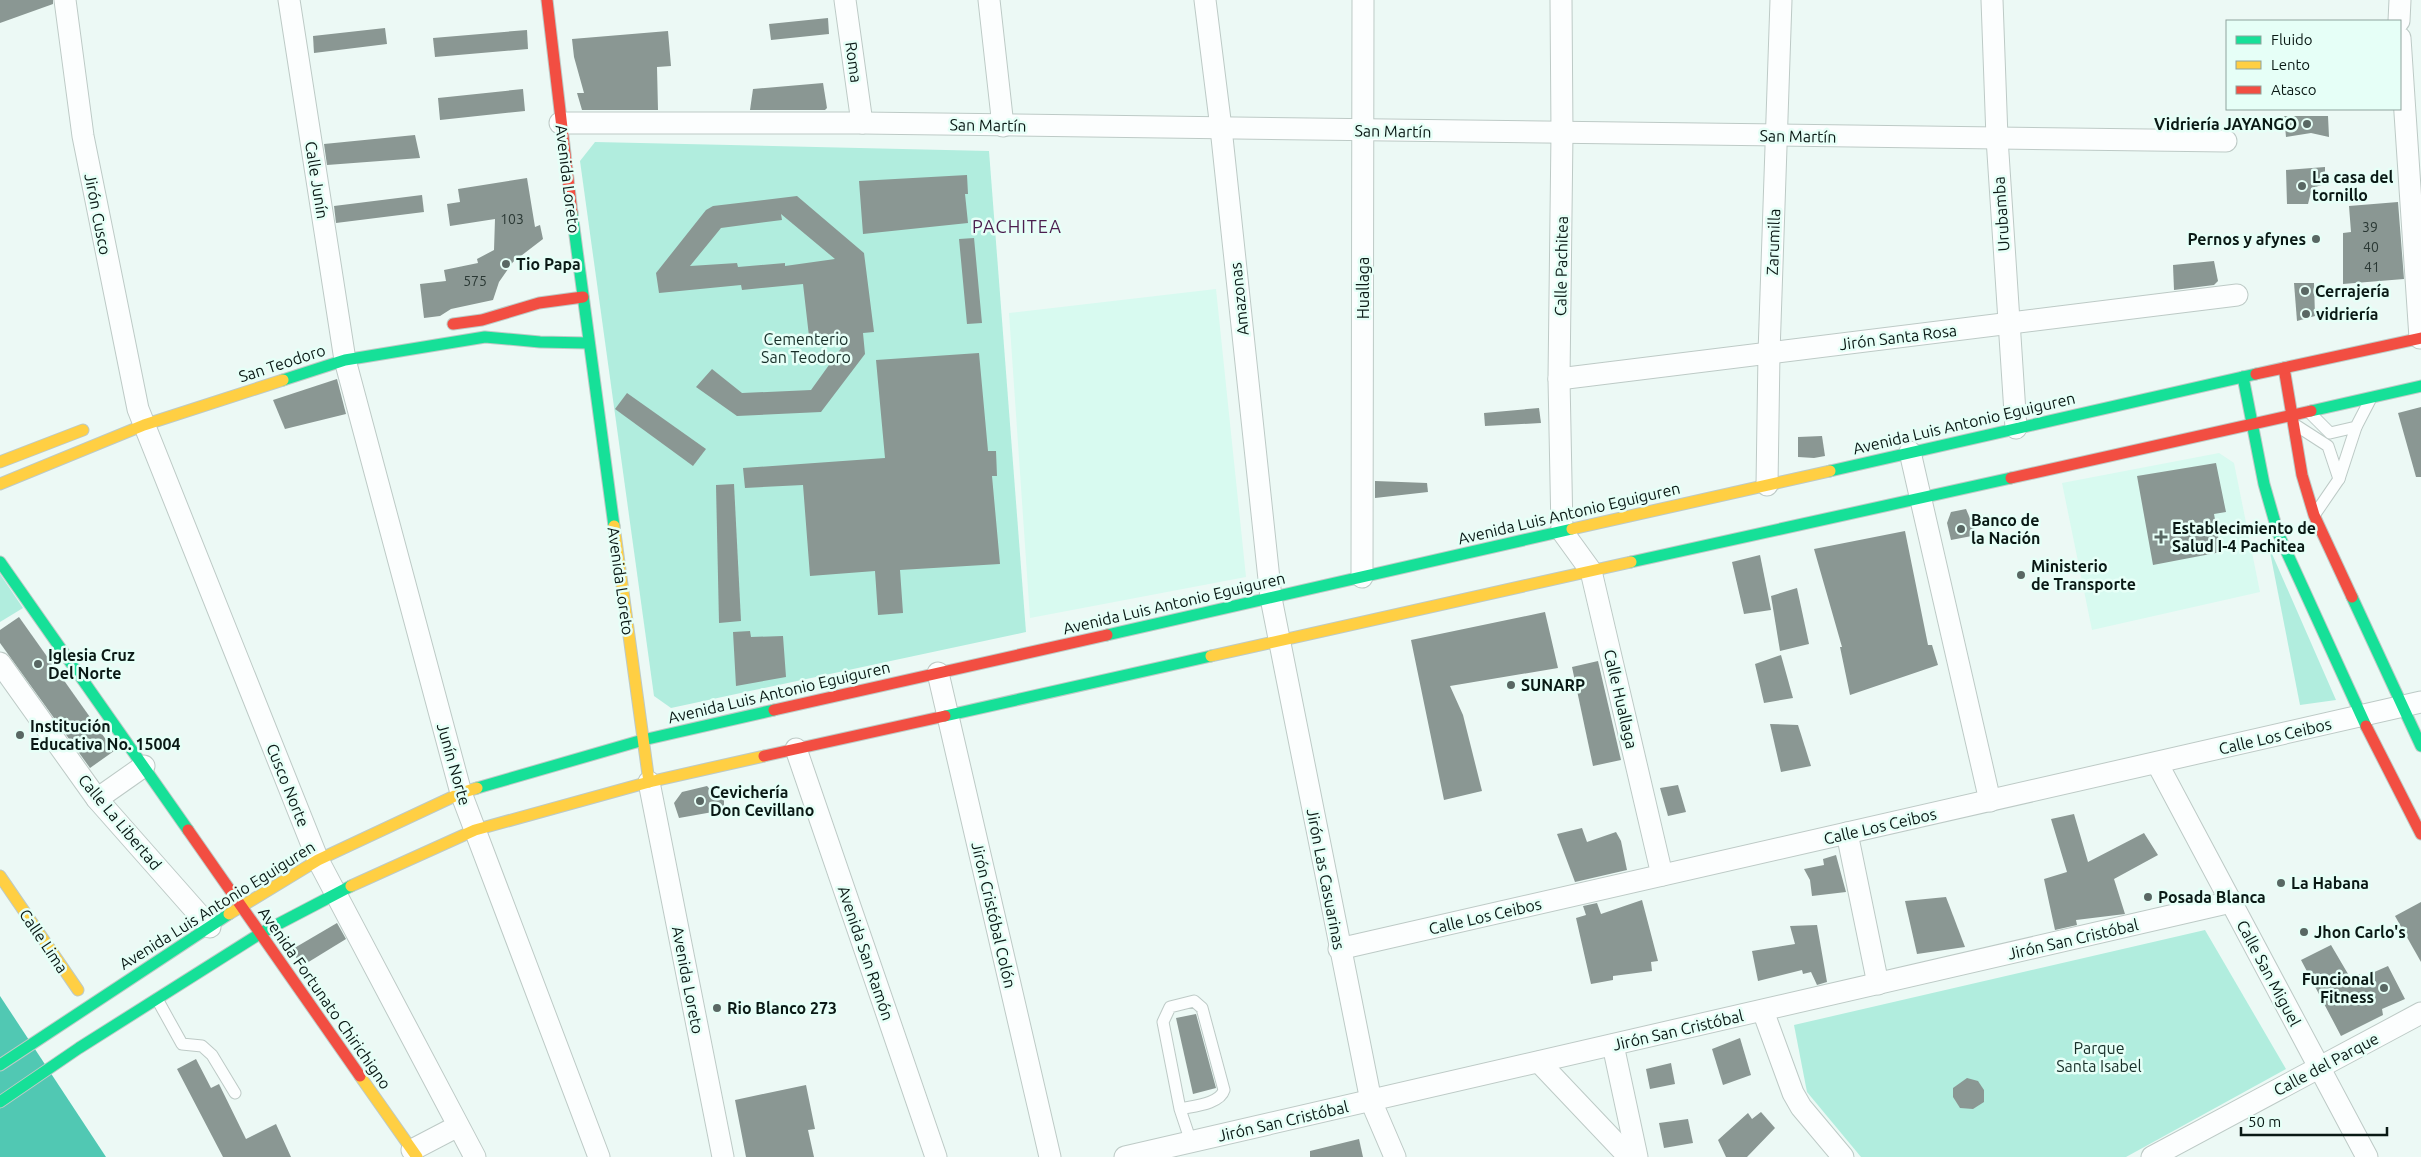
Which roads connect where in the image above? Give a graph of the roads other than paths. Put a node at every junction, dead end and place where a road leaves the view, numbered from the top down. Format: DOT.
graph roads {
  1 [pos="65,0"];
  2 [pos="289,0"];
  3 [pos="548,0"];
  4 [pos="845,0"];
  5 [pos="989,0"];
  6 [pos="1205,0"];
  7 [pos="1362,0"];
  8 [pos="1561,0"];
  9 [pos="1781,0"];
  10 [pos="1992,0"];
  11 [pos="2400,0"];
  12 [pos="2399,20"];
  13 [pos="2401,52"];
  14 [pos="560,122"];
  15 [pos="862,123"];
  16 [pos="1003,126"];
  17 [pos="1222,128"];
  18 [pos="1363,130"];
  19 [pos="1562,132"];
  20 [pos="1777,136"];
  21 [pos="1997,138"];
  22 [pos="2226,141"];
  23 [pos="2237,295"];
  24 [pos="583,297"];
  25 [pos="2008,323"];
  26 [pos="445,326"];
  27 [pos="2421,338"];
  28 [pos="588,343"];
  29 [pos="342,347"];
  30 [pos="1769,353"];
  31 [pos="2284,368"];
  32 [pos="2243,377"];
  33 [pos="1560,379"];
  34 [pos="2421,386"];
  35 [pos="2372,397"];
  36 [pos="2308,411"];
  37 [pos="139,413"];
  38 [pos="2292,419"];
  39 [pos="2251,423"];
  40 [pos="92,427"];
  41 [pos="2356,427"];
  42 [pos="2016,428"];
  43 [pos="2330,433"];
  44 [pos="2328,446"];
  45 [pos="1910,452"];
  46 [pos="0,462"];
  47 [pos="2339,479"];
  48 [pos="0,484"];
  49 [pos="1767,485"];
  50 [pos="1920,497"];
  51 [pos="2314,515"];
  52 [pos="1562,532"];
  53 [pos="0,562"];
  54 [pos="1591,571"];
  55 [pos="1362,577"];
  56 [pos="1271,598"];
  57 [pos="1278,641"];
  58 [pos="0,663"];
  59 [pos="938,673"];
  60 [pos="2411,705"];
  61 [pos="948,715"];
  62 [pos="2361,716"];
  63 [pos="643,740"];
  64 [pos="2421,746"];
  65 [pos="796,749"];
  66 [pos="2157,763"];
  67 [pos="144,766"];
  68 [pos="649,782"];
  69 [pos="460,793"];
  70 [pos="97,799"];
  71 [pos="1990,801"];
  72 [pos="475,830"];
  73 [pos="1847,833"];
  74 [pos="2421,834"];
  75 [pos="318,860"];
  76 [pos="0,876"];
  77 [pos="1662,876"];
  78 [pos="335,893"];
  79 [pos="2231,902"];
  80 [pos="241,906"];
  81 [pos="210,927"];
  82 [pos="261,933"];
  83 [pos="1339,949"];
  84 [pos="1878,984"];
  85 [pos="83,998"];
  86 [pos="156,999"];
  87 [pos="1763,1011"];
  88 [pos="2421,1013"];
  89 [pos="1614,1045"];
  90 [pos="1539,1062"];
  91 [pos="0,1065"];
  92 [pos="2319,1067"];
  93 [pos="235,1093"];
  94 [pos="1371,1101"];
  95 [pos="0,1102"];
  96 [pos="1180,1109"];
  97 [pos="458,1126"];
  98 [pos="1191,1142"];
  99 [pos="414,1154"];
  100 [pos="2159,1156"];
  101 [pos="475,1157"];
  102 [pos="599,1157"];
  103 [pos="723,1157"];
  104 [pos="936,1157"];
  105 [pos="1050,1157"];
  106 [pos="1125,1157"];
  107 [pos="1395,1157"];
  108 [pos="1629,1157"];
  109 [pos="1637,1157"];
  110 [pos="1843,1157"];
  111 [pos="2367,1157"];
  1 -- 37 [label="street, Jirón Cusco"];
  2 -- 29 [label="street, Calle Junín"];
  3 -- 14 [label="main road, Avenida Loreto"];
  4 -- 15 [label="street, Roma"];
  5 -- 16 [label="street"];
  6 -- 17 [label="street, Amazonas"];
  7 -- 18 [label="street, Huallaga"];
  8 -- 19 [label="street, Calle Pachitea"];
  9 -- 20 [label="street, Zarumilla"];
  10 -- 21 [label="street, Urubamba"];
  11 -- 12 [label="street"];
  13 -- 27 [label="street"];
  14 -- 15 [label="street, San Martín"];
  14 -- 24 [label="main road, Avenida Loreto"];
  15 -- 16 [label="street, San Martín"];
  16 -- 17 [label="street, San Martín"];
  17 -- 18 [label="street, San Martín"];
  17 -- 56 [label="street, Amazonas"];
  18 -- 19 [label="street, San Martín"];
  18 -- 55 [label="street, Huallaga"];
  19 -- 20 [label="street, San Martín"];
  19 -- 33 [label="street, Calle Pachitea"];
  20 -- 21 [label="street, San Martín"];
  20 -- 30 [label="street, Zarumilla"];
  21 -- 22 [label="street, San Martín"];
  21 -- 25 [label="street, Urubamba"];
  23 -- 25 [label="street, Jirón Santa Rosa"];
  24 -- 26 [label="main road"];
  24 -- 28 [label="main road, Avenida Loreto"];
  25 -- 30 [label="street, Jirón Santa Rosa"];
  25 -- 42 [label="street, Urubamba"];
  27 -- 31 [label="main road, Avenida Luis Antonio Eguiguren"];
  28 -- 29 [label="main road, San Teodoro"];
  28 -- 63 [label="main road, Avenida Loreto"];
  29 -- 37 [label="main road, San Teodoro"];
  29 -- 69 [label="street, Junín Norte"];
  30 -- 33 [label="street, Jirón Santa Rosa"];
  30 -- 49 [label="street, Zarumilla"];
  31 -- 32 [label="main road, Avenida Luis Antonio Eguiguren"];
  31 -- 38 [label="main road"];
  32 -- 39 [label="main road"];
  32 -- 42 [label="main road, Avenida Luis Antonio Eguiguren"];
  33 -- 52 [label="street, Calle Pachitea"];
  34 -- 35 [label="main road"];
  35 -- 36 [label="main road"];
  35 -- 41 [label="lane"];
  36 -- 38 [label="main road"];
  36 -- 43 [label="lane"];
  37 -- 48 [label="main road, San Teodoro"];
  37 -- 75 [label="street, Cusco Norte"];
  38 -- 39 [label="main road"];
  38 -- 44 [label="lane"];
  38 -- 51 [label="main road"];
  39 -- 50 [label="main road"];
  39 -- 62 [label="main road"];
  40 -- 46 [label="main road"];
  41 -- 43 [label="lane"];
  41 -- 47 [label="lane"];
  42 -- 45 [label="main road, Avenida Luis Antonio Eguiguren"];
  43 -- 44 [label="lane"];
  44 -- 47 [label="lane"];
  45 -- 49 [label="main road, Avenida Luis Antonio Eguiguren"];
  45 -- 50 [label="street"];
  47 -- 51 [label="lane"];
  49 -- 52 [label="main road, Avenida Luis Antonio Eguiguren"];
  50 -- 54 [label="main road"];
  50 -- 71 [label="street"];
  51 -- 60 [label="main road"];
  52 -- 54 [label="street, Calle Huallaga"];
  52 -- 55 [label="main road, Avenida Luis Antonio Eguiguren"];
  53 -- 67 [label="main road, Avenida Fortunato Chirichigno"];
  54 -- 57 [label="main road"];
  54 -- 77 [label="street, Calle Huallaga"];
  55 -- 56 [label="main road, Avenida Luis Antonio Eguiguren"];
  56 -- 57 [label="street, Jirón Las Casuarinas"];
  56 -- 59 [label="main road, Avenida Luis Antonio Eguiguren"];
  57 -- 61 [label="main road"];
  57 -- 83 [label="street, Jirón Las Casuarinas"];
  58 -- 70 [label="street, Calle La Libertad"];
  59 -- 61 [label="street, Jirón Cristóbal Colón"];
  59 -- 63 [label="main road, Avenida Luis Antonio Eguiguren"];
  60 -- 62 [label="street, Calle Los Ceibos"];
  60 -- 64 [label="main road"];
  61 -- 65 [label="main road"];
  61 -- 105 [label="street, Jirón Cristóbal Colón"];
  62 -- 66 [label="street, Calle Los Ceibos"];
  62 -- 74 [label="main road"];
  63 -- 68 [label="main road, Avenida Loreto"];
  63 -- 69 [label="main road, Avenida Luis Antonio Eguiguren"];
  65 -- 68 [label="main road"];
  65 -- 104 [label="street, Avenida San Ramón"];
  66 -- 71 [label="street, Calle Los Ceibos"];
  66 -- 79 [label="street, Calle San Miguel"];
  67 -- 70 [label="street"];
  67 -- 80 [label="main road, Avenida Fortunato Chirichigno"];
  68 -- 72 [label="main road"];
  68 -- 103 [label="street, Avenida Loreto"];
  69 -- 72 [label="street, Junín Norte"];
  69 -- 75 [label="main road, Avenida Luis Antonio Eguiguren"];
  70 -- 81 [label="street, Calle La Libertad"];
  71 -- 73 [label="street, Calle Los Ceibos"];
  72 -- 78 [label="main road"];
  72 -- 102 [label="street, Junín Norte"];
  73 -- 77 [label="street, Calle Los Ceibos"];
  73 -- 84 [label="street"];
  75 -- 78 [label="street, Cusco Norte"];
  75 -- 80 [label="main road, Avenida Luis Antonio Eguiguren"];
  76 -- 85 [label="main road, Calle Lima"];
  77 -- 83 [label="street, Calle Los Ceibos"];
  78 -- 82 [label="main road"];
  78 -- 97 [label="street, Cusco Norte"];
  79 -- 84 [label="street, Jirón San Cristóbal"];
  79 -- 92 [label="street, Calle San Miguel"];
  80 -- 81 [label="main road, Avenida Luis Antonio Eguiguren"];
  80 -- 82 [label="main road, Avenida Fortunato Chirichigno"];
  81 -- 85 [label="main road, Avenida Luis Antonio Eguiguren"];
  82 -- 86 [label="main road"];
  82 -- 99 [label="main road, Avenida Fortunato Chirichigno"];
  83 -- 94 [label="street, Jirón Las Casuarinas"];
  84 -- 87 [label="street, Jirón San Cristóbal"];
  85 -- 91 [label="main road, Avenida Luis Antonio Eguiguren"];
  86 -- 93 [label="lane"];
  86 -- 95 [label="main road"];
  87 -- 89 [label="street, Jirón San Cristóbal"];
  87 -- 110 [label="street"];
  88 -- 92 [label="street, Calle del Parque"];
  89 -- 90 [label="street, Jirón San Cristóbal"];
  89 -- 109 [label="street"];
  90 -- 94 [label="street, Jirón San Cristóbal"];
  90 -- 108 [label="street"];
  92 -- 100 [label="street, Calle del Parque"];
  92 -- 111 [label="street, Calle San Miguel"];
  94 -- 98 [label="street, Jirón San Cristóbal"];
  94 -- 107 [label="street, Jirón Las Casuarinas"];
  96 -- 96 [label="lane"];
  96 -- 98 [label="lane"];
  97 -- 99 [label="street"];
  97 -- 101 [label="street, Cusco Norte"];
  98 -- 106 [label="street, Jirón San Cristóbal"];
}
